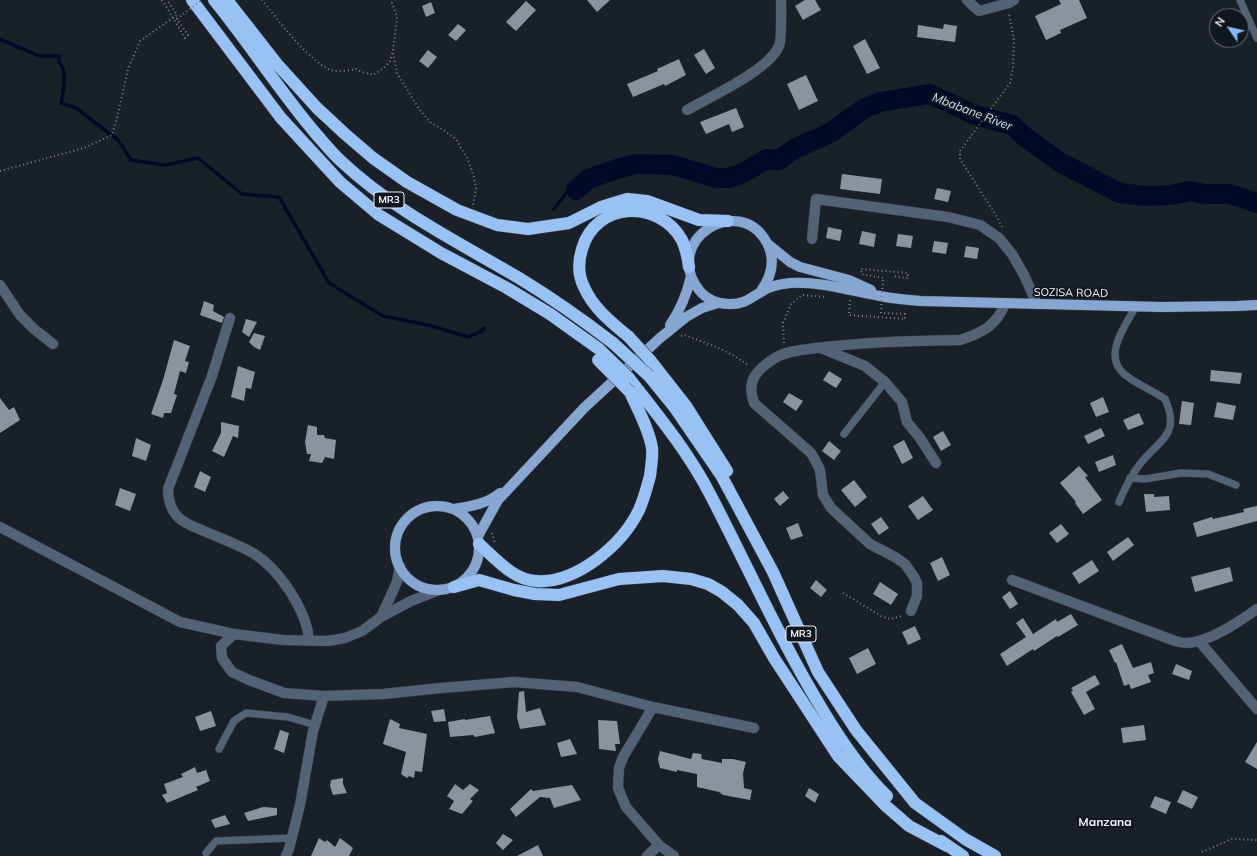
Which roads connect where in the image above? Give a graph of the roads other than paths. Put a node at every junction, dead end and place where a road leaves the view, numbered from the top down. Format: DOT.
graph roads {
  1 [pos="192,0"];
  2 [pos="214,0"];
  3 [pos="227,0"];
  4 [pos="781,0"];
  5 [pos="967,0"];
  6 [pos="1240,0"];
  7 [pos="1012,1"];
  8 [pos="1257,38"];
  9 [pos="687,110"];
  10 [pos="728,221"];
  11 [pos="812,239"];
  12 [pos="768,244"];
  13 [pos="690,271"];
  14 [pos="0,285"];
  15 [pos="761,291"];
  16 [pos="885,297"];
  17 [pos="718,303"];
  18 [pos="1005,304"];
  19 [pos="1037,304"];
  20 [pos="1257,304"];
  21 [pos="1136,306"];
  22 [pos="230,318"];
  23 [pos="660,338"];
  24 [pos="53,344"];
  25 [pos="821,348"];
  26 [pos="598,355"];
  27 [pos="885,382"];
  28 [pos="844,434"];
  29 [pos="936,462"];
  30 [pos="1130,478"];
  31 [pos="515,480"];
  32 [pos="1236,485"];
  33 [pos="1119,502"];
  34 [pos="454,509"];
  35 [pos="0,527"];
  36 [pos="478,540"];
  37 [pos="400,566"];
  38 [pos="773,572"];
  39 [pos="1012,580"];
  40 [pos="454,587"];
  41 [pos="439,590"];
  42 [pos="1257,610"];
  43 [pos="911,611"];
  44 [pos="381,617"];
  45 [pos="234,634"];
  46 [pos="309,641"];
  47 [pos="1199,641"];
  48 [pos="324,696"];
  49 [pos="653,707"];
  50 [pos="1257,709"];
  51 [pos="315,725"];
  52 [pos="754,728"];
  53 [pos="219,749"];
  54 [pos="292,838"];
  55 [pos="659,846"];
  56 [pos="947,846"];
  57 [pos="206,853"];
  58 [pos="286,856"];
  59 [pos="647,856"];
  60 [pos="674,856"];
  61 [pos="963,856"];
  62 [pos="995,856"];
  1 -- 26 [label="highway, MR3"];
  2 -- 38 [label="highway, MR3, bridge"];
  3 -- 10 [label="highway"];
  4 -- 9 [label="street"];
  5 -- 7 [label="street"];
  6 -- 8 [label="lane"];
  10 -- 12 [label="main road"];
  10 -- 13 [label="main road"];
  11 -- 19 [label="street"];
  12 -- 15 [label="main road"];
  12 -- 16 [label="main road"];
  13 -- 17 [label="main road"];
  13 -- 23 [label="main road"];
  13 -- 38 [label="highway, bridge"];
  14 -- 24 [label="street"];
  15 -- 16 [label="main road, SOZISA ROAD"];
  15 -- 17 [label="main road"];
  16 -- 18 [label="main road, SOZISA ROAD"];
  17 -- 23 [label="main road"];
  18 -- 19 [label="main road, SOZISA ROAD"];
  18 -- 25 [label="street"];
  19 -- 21 [label="main road, SOZISA ROAD"];
  20 -- 21 [label="main road, SOZISA ROAD"];
  21 -- 30 [label="lane"];
  22 -- 46 [label="street"];
  23 -- 31 [label="main road"];
  25 -- 27 [label="street"];
  25 -- 43 [label="street"];
  26 -- 36 [label="highway, bridge"];
  26 -- 56 [label="highway, MR3, bridge"];
  27 -- 28 [label="lane"];
  27 -- 29 [label="street"];
  30 -- 32 [label="lane"];
  30 -- 33 [label="lane"];
  31 -- 34 [label="main road"];
  31 -- 36 [label="main road"];
  34 -- 36 [label="main road"];
  34 -- 37 [label="main road"];
  35 -- 45 [label="street"];
  36 -- 40 [label="main road"];
  37 -- 41 [label="main road"];
  37 -- 44 [label="street"];
  38 -- 62 [label="highway, MR3"];
  39 -- 47 [label="street"];
  40 -- 41 [label="main road"];
  40 -- 56 [label="highway"];
  41 -- 44 [label="street"];
  42 -- 47 [label="street"];
  44 -- 46 [label="street"];
  45 -- 46 [label="street"];
  45 -- 48 [label="street"];
  47 -- 50 [label="street"];
  48 -- 49 [label="street"];
  48 -- 51 [label="street"];
  49 -- 52 [label="street"];
  49 -- 55 [label="street"];
  51 -- 53 [label="lane"];
  51 -- 54 [label="street"];
  54 -- 57 [label="lane"];
  54 -- 58 [label="street"];
  55 -- 59 [label="street"];
  55 -- 60 [label="street"];
  56 -- 61 [label="highway, MR3"];
}
